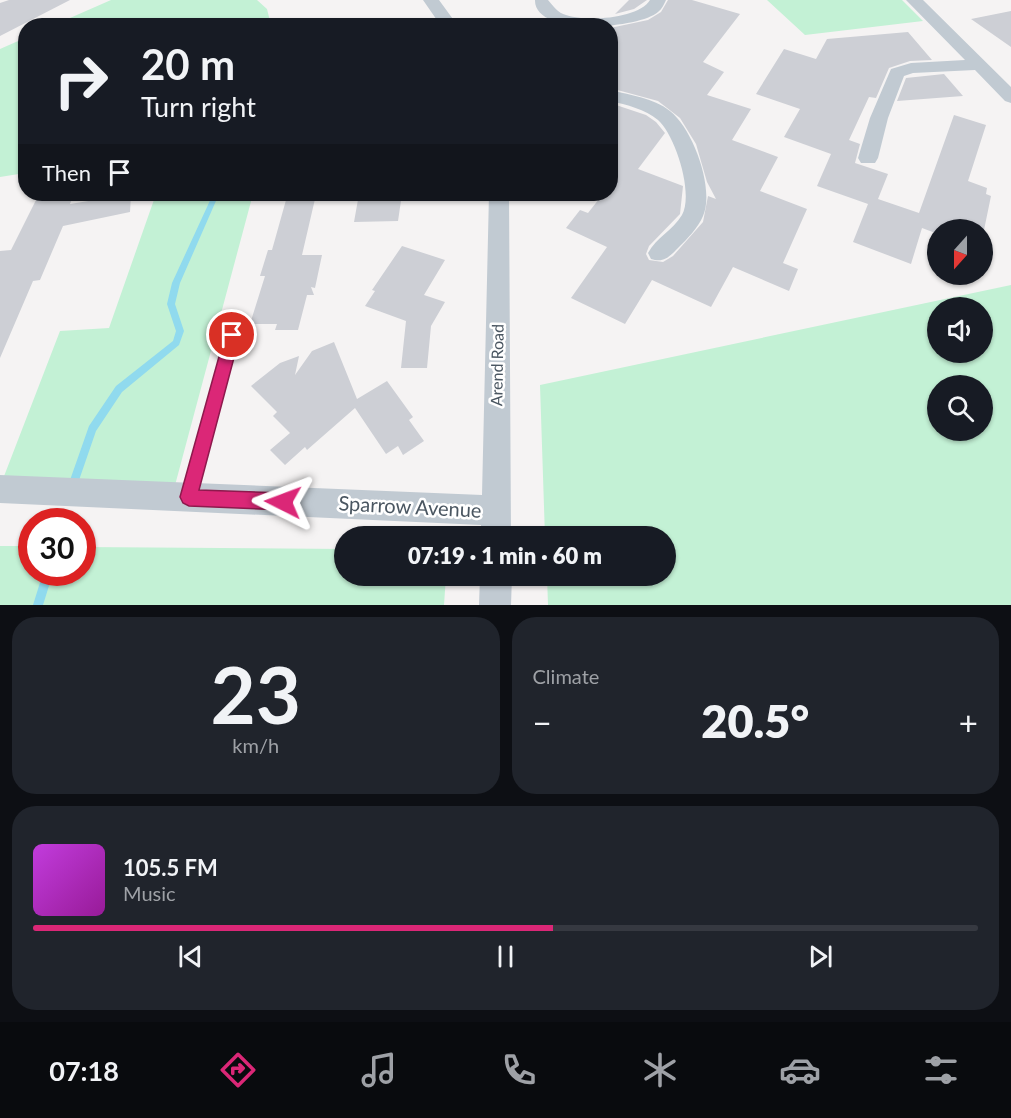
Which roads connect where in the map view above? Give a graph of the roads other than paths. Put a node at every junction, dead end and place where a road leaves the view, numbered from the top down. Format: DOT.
graph roads {
  1 [pos="431,0"];
  2 [pos="658,0"];
  3 [pos="914,0"];
  4 [pos="541,2"];
  5 [pos="444,18"];
  6 [pos="556,18"];
  7 [pos="618,19"];
  8 [pos="979,65"];
  9 [pos="1008,91"];
  10 [pos="618,97"];
  11 [pos="868,158"];
  12 [pos="499,201"];
  13 [pos="659,253"];
  14 [pos="232,335"];
  15 [pos="0,489"];
  16 [pos="189,497"];
  17 [pos="496,524"];
  18 [pos="496,586"];
  19 [pos="495,605"];
  1 -- 5 [label="street"];
  2 -- 7 [label="street"];
  3 -- 8 [label="street"];
  4 -- 6 [label="street"];
  8 -- 9 [label="street"];
  8 -- 11 [label="street"];
  10 -- 13 [label="street"];
  12 -- 17 [label="street, Arend Road"];
  14 -- 16 [label="lane"];
  15 -- 16 [label="street, Sparrow Avenue"];
  16 -- 17 [label="street, Sparrow Avenue"];
  18 -- 19 [label="street"];
}
